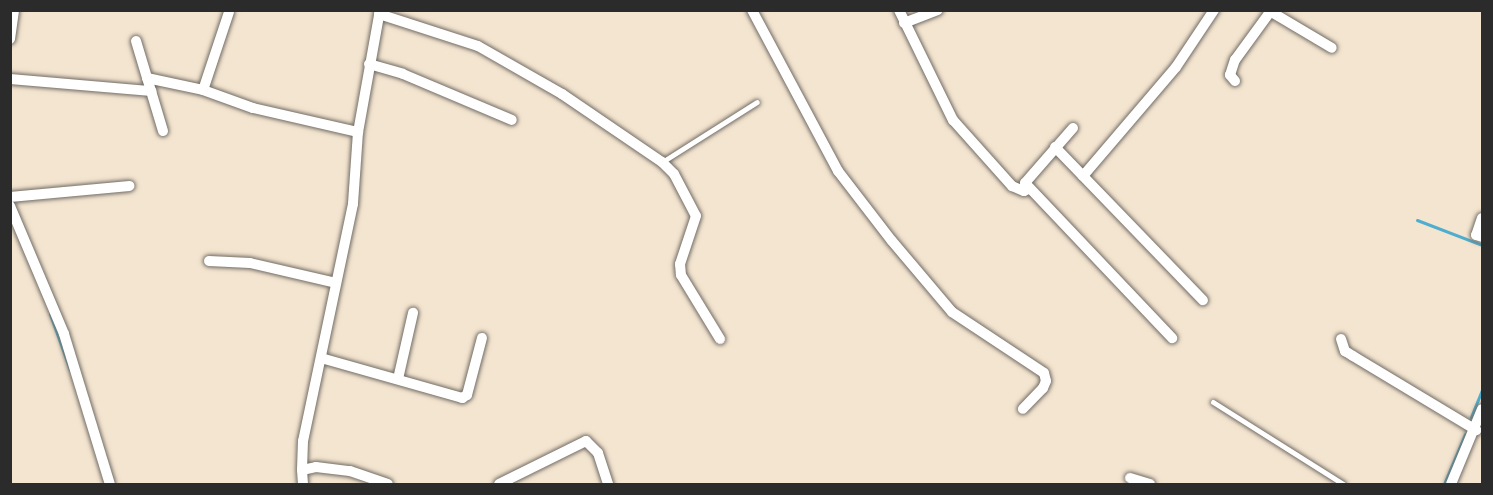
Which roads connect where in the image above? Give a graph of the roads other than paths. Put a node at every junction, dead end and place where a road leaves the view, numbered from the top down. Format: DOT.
graph roads {
  1 [pos="14,10"];
  2 [pos="752,10"];
  3 [pos="899,10"];
  4 [pos="938,10"];
  5 [pos="1214,10"];
  6 [pos="1269,11"];
  7 [pos="229,12"];
  8 [pos="380,12"];
  9 [pos="904,23"];
  10 [pos="10,39"];
  11 [pos="136,41"];
  12 [pos="1332,48"];
  13 [pos="369,64"];
  14 [pos="147,78"];
  15 [pos="10,80"];
  16 [pos="1235,81"];
  17 [pos="203,90"];
  18 [pos="151,91"];
  19 [pos="758,102"];
  20 [pos="512,120"];
  21 [pos="1073,128"];
  22 [pos="163,131"];
  23 [pos="358,132"];
  24 [pos="1055,147"];
  25 [pos="662,162"];
  26 [pos="1083,176"];
  27 [pos="129,186"];
  28 [pos="1028,189"];
  29 [pos="10,197"];
  30 [pos="10,206"];
  31 [pos="1482,218"];
  32 [pos="1482,237"];
  33 [pos="209,261"];
  34 [pos="336,283"];
  35 [pos="1203,300"];
  36 [pos="413,313"];
  37 [pos="482,338"];
  38 [pos="1172,338"];
  39 [pos="720,339"];
  40 [pos="1341,339"];
  41 [pos="321,358"];
  42 [pos="398,379"];
  43 [pos="1213,402"];
  44 [pos="1023,409"];
  45 [pos="1482,409"];
  46 [pos="1476,430"];
  47 [pos="302,471"];
  48 [pos="1130,478"];
  49 [pos="110,484"];
  50 [pos="303,484"];
  51 [pos="388,484"];
  52 [pos="499,484"];
  53 [pos="608,484"];
  54 [pos="1150,484"];
  55 [pos="1343,484"];
  56 [pos="1451,484"];
  1 -- 10 [label="street"];
  2 -- 44 [label="street"];
  3 -- 9 [label="street"];
  4 -- 9 [label="street"];
  5 -- 26 [label="street"];
  6 -- 12 [label="street"];
  6 -- 16 [label="street"];
  7 -- 17 [label="street"];
  8 -- 13 [label="street"];
  8 -- 25 [label="street"];
  9 -- 28 [label="street"];
  11 -- 14 [label="street"];
  13 -- 20 [label="street"];
  13 -- 23 [label="street"];
  14 -- 17 [label="street"];
  14 -- 18 [label="street"];
  15 -- 18 [label="street"];
  17 -- 23 [label="street"];
  18 -- 22 [label="street"];
  19 -- 25 [label="lane"];
  21 -- 24 [label="street"];
  23 -- 34 [label="street"];
  24 -- 26 [label="street"];
  24 -- 28 [label="street"];
  25 -- 39 [label="street"];
  26 -- 35 [label="street"];
  27 -- 29 [label="street"];
  28 -- 38 [label="street"];
  30 -- 49 [label="street"];
  31 -- 32 [label="street"];
  33 -- 34 [label="street"];
  34 -- 41 [label="street"];
  36 -- 42 [label="street"];
  37 -- 42 [label="street"];
  40 -- 46 [label="street"];
  41 -- 42 [label="street"];
  41 -- 47 [label="street"];
  43 -- 55 [label="lane"];
  45 -- 46 [label="street"];
  46 -- 56 [label="street"];
  47 -- 50 [label="street"];
  47 -- 51 [label="street"];
  48 -- 54 [label="street"];
  52 -- 53 [label="street"];
}
